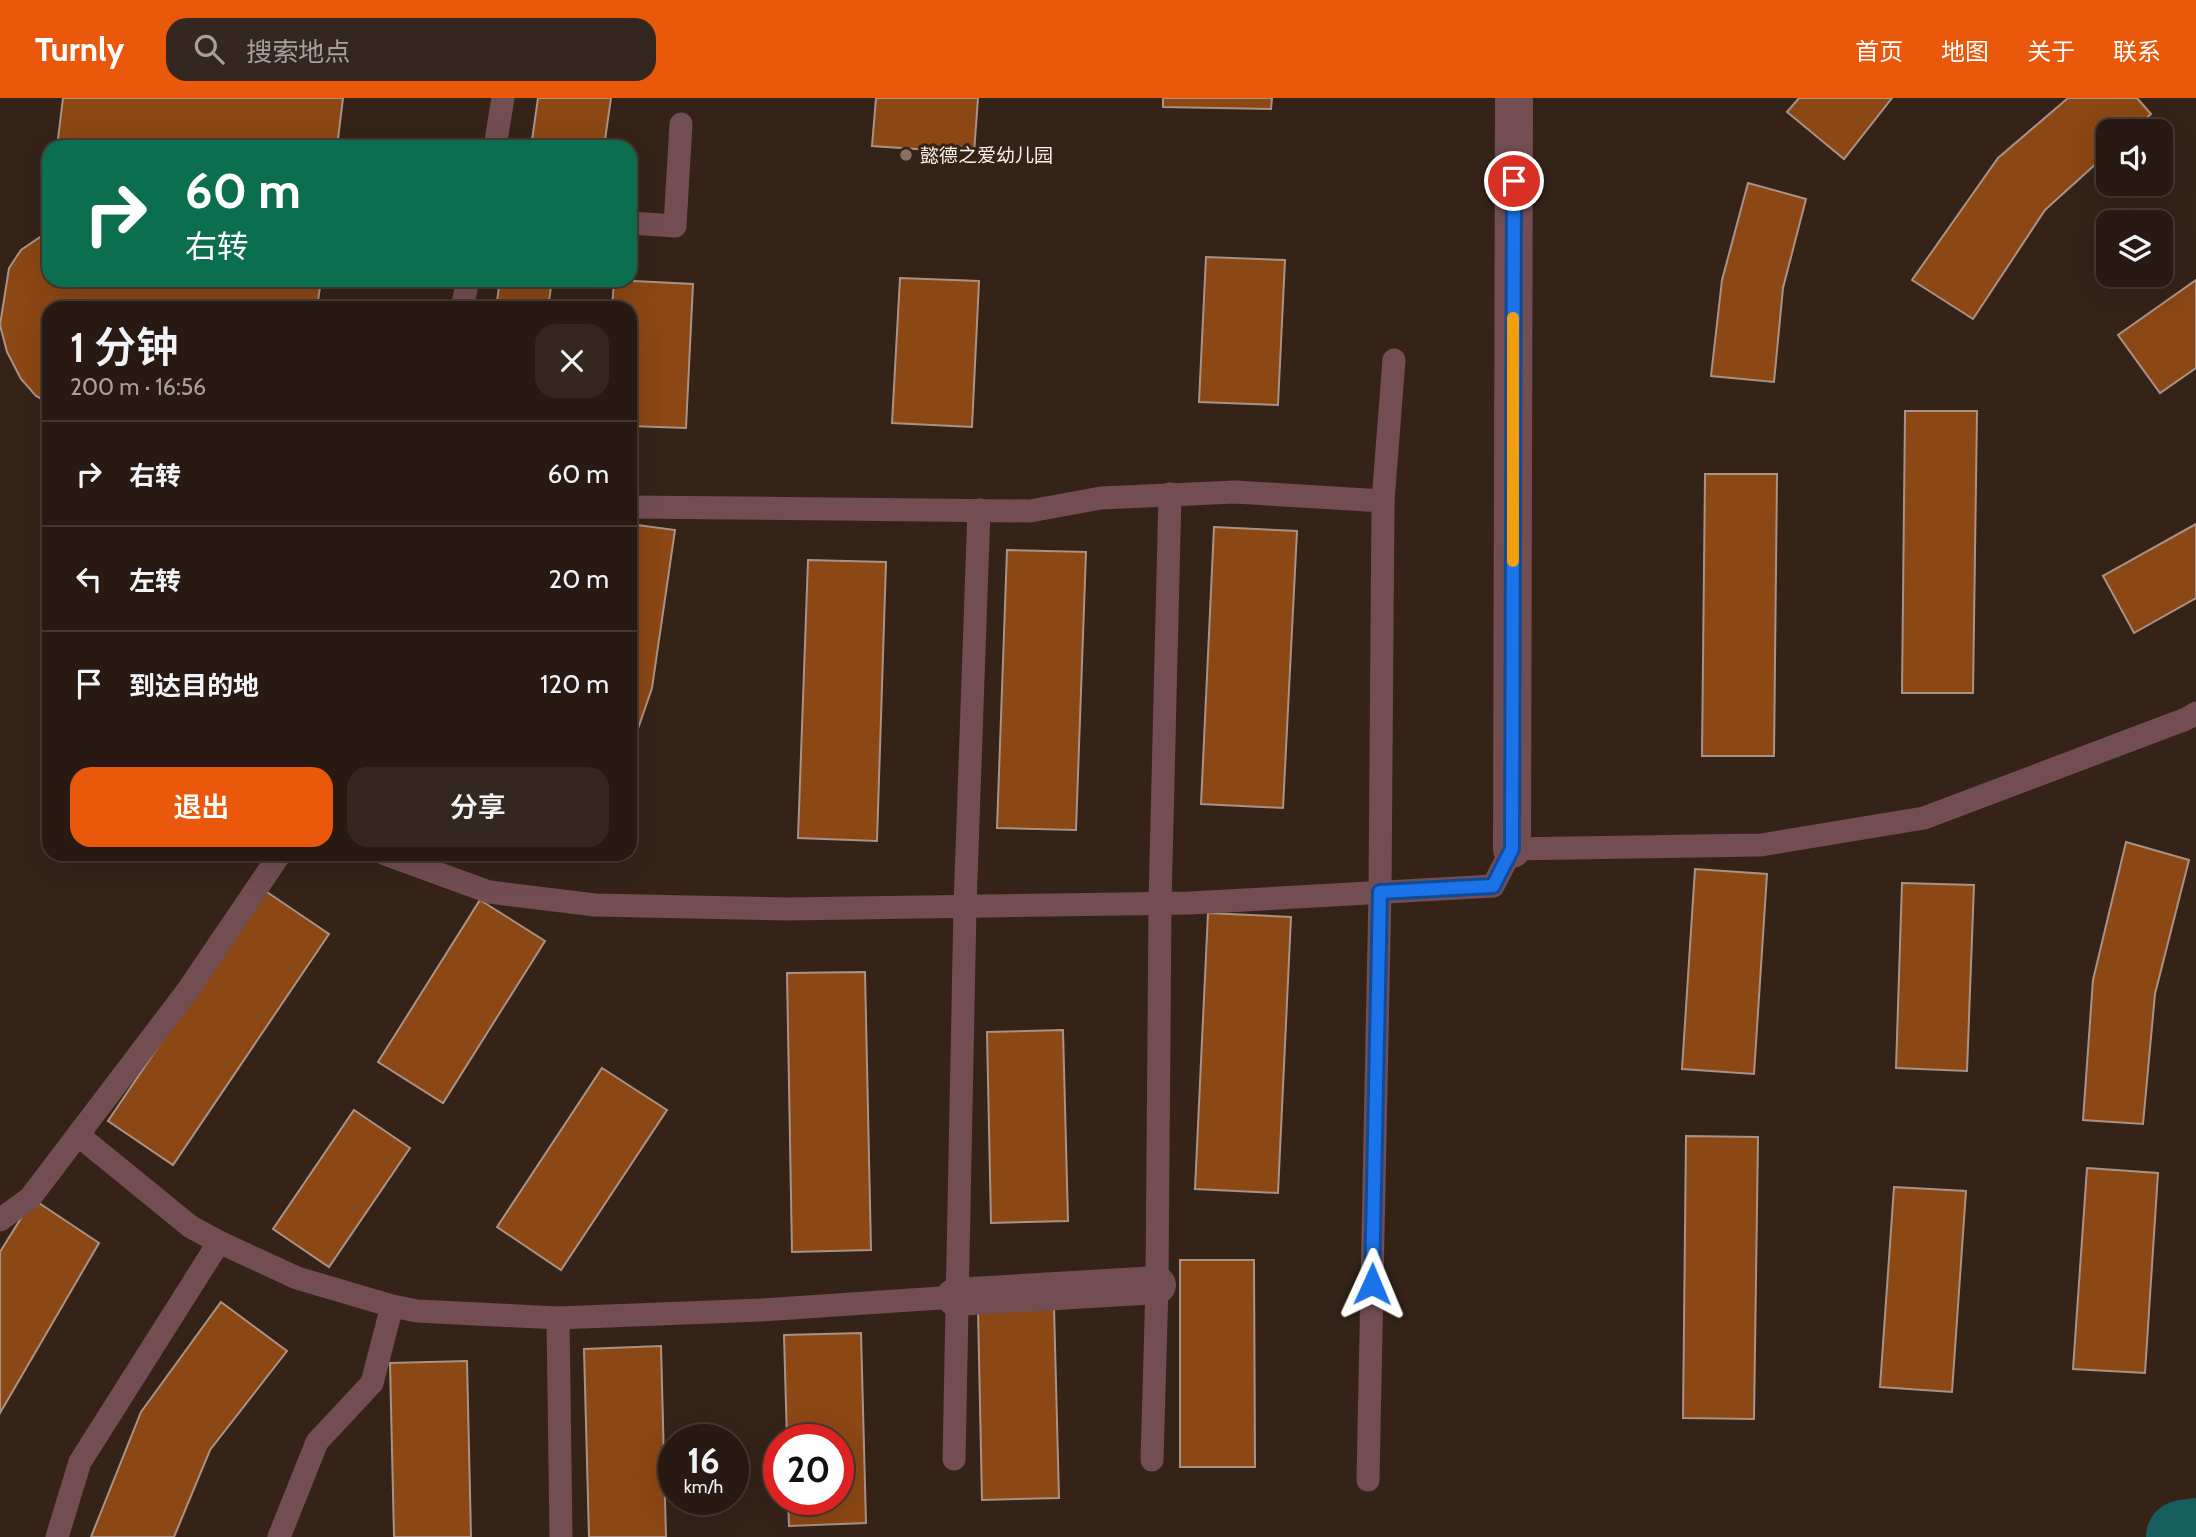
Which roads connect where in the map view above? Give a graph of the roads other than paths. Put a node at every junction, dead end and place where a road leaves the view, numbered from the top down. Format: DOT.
graph roads {
  1 [pos="503,98"];
  2 [pos="1514,98"];
  3 [pos="681,124"];
  4 [pos="496,140"];
  5 [pos="637,223"];
  6 [pos="1394,360"];
  7 [pos="1170,494"];
  8 [pos="1383,501"];
  9 [pos="637,507"];
  10 [pos="979,510"];
  11 [pos="2196,713"];
  12 [pos="1512,849"];
  13 [pos="275,861"];
  14 [pos="404,861"];
  15 [pos="1380,892"];
  16 [pos="1160,904"];
  17 [pos="965,906"];
  18 [pos="78,1135"];
  19 [pos="0,1220"];
  20 [pos="219,1242"];
  21 [pos="1157,1285"];
  22 [pos="955,1297"];
  23 [pos="392,1306"];
  24 [pos="558,1318"];
  25 [pos="954,1459"];
  26 [pos="1152,1460"];
  27 [pos="1368,1480"];
  28 [pos="57,1537"];
  29 [pos="279,1537"];
  30 [pos="561,1537"];
  1 -- 4 [label="lane"];
  2 -- 12 [label="street"];
  3 -- 5 [label="lane"];
  6 -- 8 [label="lane"];
  7 -- 8 [label="lane"];
  7 -- 10 [label="lane"];
  7 -- 16 [label="lane"];
  8 -- 15 [label="lane"];
  9 -- 10 [label="lane"];
  10 -- 17 [label="lane"];
  11 -- 12 [label="lane"];
  12 -- 15 [label="lane"];
  13 -- 18 [label="lane"];
  14 -- 17 [label="lane"];
  15 -- 16 [label="lane"];
  15 -- 27 [label="lane"];
  16 -- 17 [label="lane"];
  16 -- 21 [label="lane"];
  17 -- 22 [label="lane"];
  18 -- 19 [label="lane"];
  18 -- 20 [label="lane"];
  20 -- 23 [label="lane"];
  20 -- 28 [label="lane"];
  21 -- 22 [label="street"];
  21 -- 26 [label="lane"];
  22 -- 24 [label="lane"];
  22 -- 25 [label="lane"];
  23 -- 24 [label="lane"];
  23 -- 29 [label="lane"];
  24 -- 30 [label="lane"];
}
